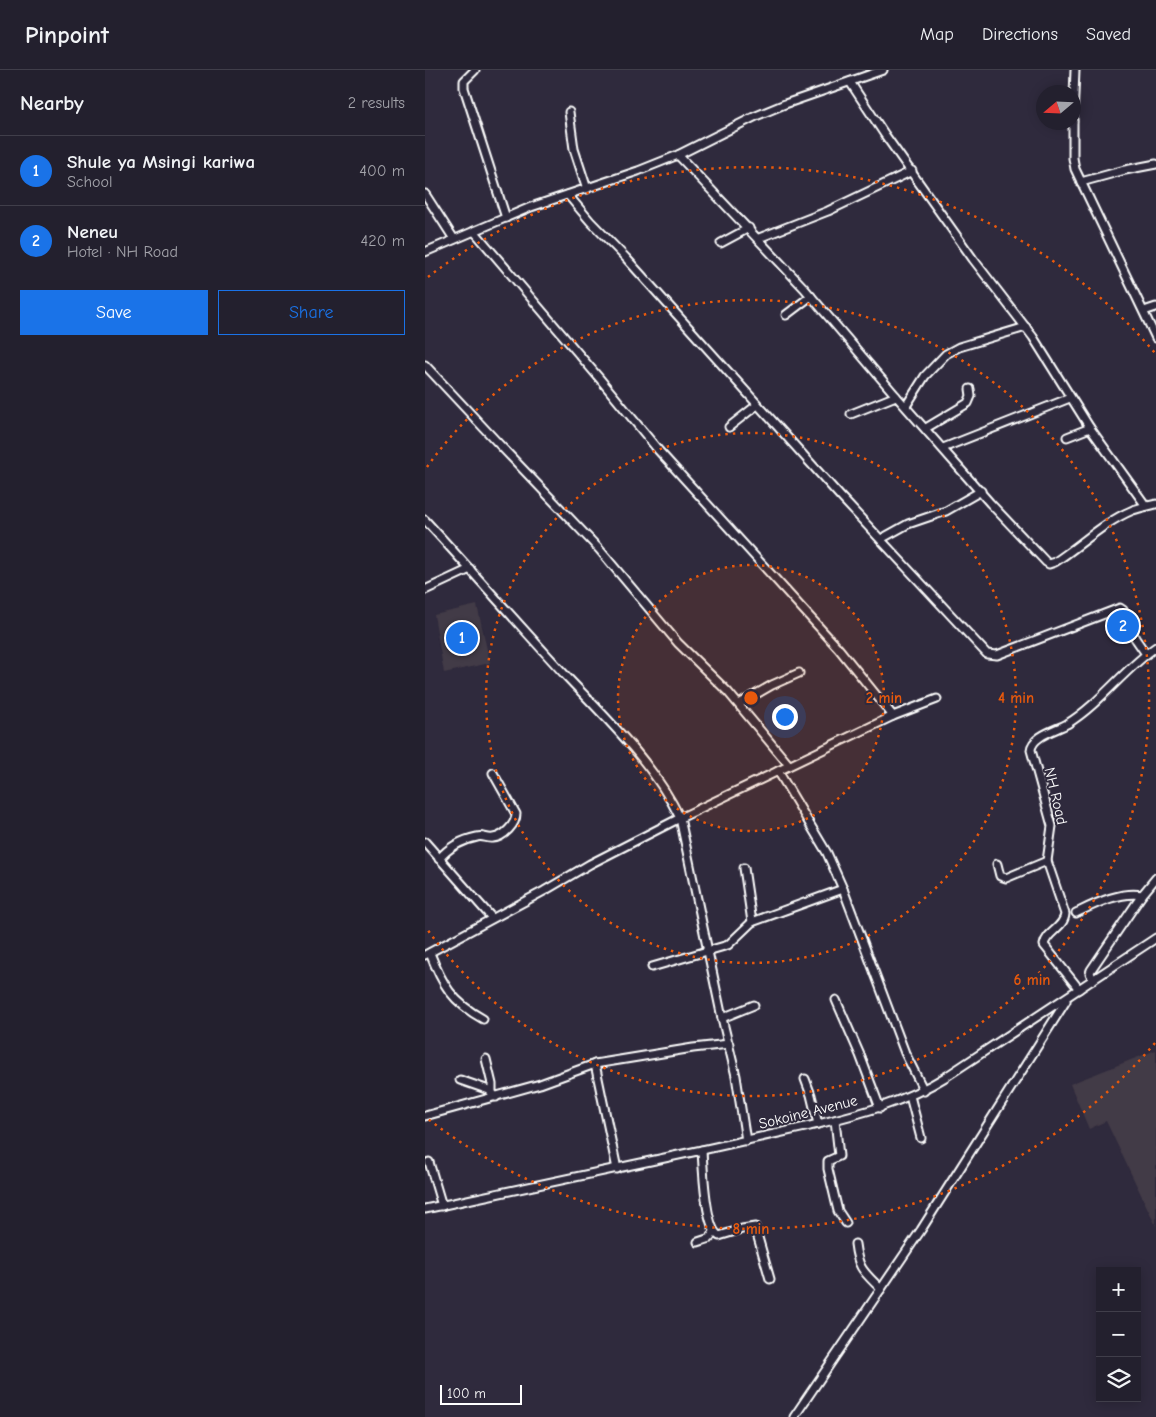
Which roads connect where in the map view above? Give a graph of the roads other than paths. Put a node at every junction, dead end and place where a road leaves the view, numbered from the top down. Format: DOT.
graph roads {
  1 [pos="475,70"];
  2 [pos="883,70"];
  3 [pos="1075,70"];
  4 [pos="850,82"];
  5 [pos="1074,85"];
  6 [pos="569,112"];
  7 [pos="1073,130"];
  8 [pos="678,155"];
  9 [pos="1156,164"];
  10 [pos="912,172"];
  11 [pos="1081,182"];
  12 [pos="587,189"];
  13 [pos="425,194"];
  14 [pos="569,195"];
  15 [pos="506,218"];
  16 [pos="749,228"];
  17 [pos="473,231"];
  18 [pos="759,238"];
  19 [pos="454,239"];
  20 [pos="721,243"];
  21 [pos="425,252"];
  22 [pos="811,296"];
  23 [pos="1156,308"];
  24 [pos="1144,311"];
  25 [pos="786,315"];
  26 [pos="1026,327"];
  27 [pos="1156,338"];
  28 [pos="425,365"];
  29 [pos="970,389"];
  30 [pos="897,396"];
  31 [pos="1070,398"];
  32 [pos="757,405"];
  33 [pos="906,406"];
  34 [pos="851,414"];
  35 [pos="729,427"];
  36 [pos="926,428"];
  37 [pos="1090,428"];
  38 [pos="1067,437"];
  39 [pos="943,448"];
  40 [pos="981,491"];
  41 [pos="1156,504"];
  42 [pos="1146,506"];
  43 [pos="425,520"];
  44 [pos="881,539"];
  45 [pos="470,569"];
  46 [pos="425,590"];
  47 [pos="1156,647"];
  48 [pos="1146,654"];
  49 [pos="799,672"];
  50 [pos="937,699"];
  51 [pos="739,704"];
  52 [pos="893,716"];
  53 [pos="789,765"];
  54 [pos="778,771"];
  55 [pos="493,773"];
  56 [pos="681,818"];
  57 [pos="425,842"];
  58 [pos="439,859"];
  59 [pos="1047,861"];
  60 [pos="997,864"];
  61 [pos="744,868"];
  62 [pos="1156,878"];
  63 [pos="843,889"];
  64 [pos="1142,895"];
  65 [pos="1076,913"];
  66 [pos="492,918"];
  67 [pos="751,922"];
  68 [pos="1156,938"];
  69 [pos="709,950"];
  70 [pos="428,954"];
  71 [pos="652,967"];
  72 [pos="1093,980"];
  73 [pos="1079,989"];
  74 [pos="1068,998"];
  75 [pos="836,1000"];
  76 [pos="754,1004"];
  77 [pos="722,1018"];
  78 [pos="483,1019"];
  79 [pos="729,1044"];
  80 [pos="486,1059"];
  81 [pos="595,1064"];
  82 [pos="805,1079"];
  83 [pos="460,1080"];
  84 [pos="924,1091"];
  85 [pos="494,1095"];
  86 [pos="910,1096"];
  87 [pos="880,1108"];
  88 [pos="425,1116"];
  89 [pos="835,1120"];
  90 [pos="818,1124"];
  91 [pos="921,1138"];
  92 [pos="746,1141"];
  93 [pos="702,1150"];
  94 [pos="429,1162"];
  95 [pos="617,1169"];
  96 [pos="442,1206"];
  97 [pos="425,1209"];
  98 [pos="845,1223"];
  99 [pos="714,1232"];
  100 [pos="698,1242"];
  101 [pos="855,1244"];
  102 [pos="770,1280"];
  103 [pos="881,1289"];
  104 [pos="794,1417"];
  1 -- 15 [label="street"];
  2 -- 4 [label="street"];
  3 -- 5 [label="street"];
  4 -- 8 [label="street"];
  4 -- 10 [label="street"];
  6 -- 12 [label="street"];
  7 -- 11 [label="street"];
  8 -- 12 [label="street"];
  8 -- 16 [label="street"];
  9 -- 11 [label="street"];
  10 -- 18 [label="street"];
  10 -- 26 [label="street"];
  11 -- 24 [label="street"];
  12 -- 14 [label="street"];
  13 -- 19 [label="street"];
  14 -- 15 [label="street"];
  14 -- 32 [label="street"];
  15 -- 17 [label="street"];
  16 -- 18 [label="street"];
  16 -- 20 [label="street"];
  17 -- 19 [label="street"];
  17 -- 52 [label="street"];
  18 -- 22 [label="street"];
  19 -- 21 [label="street"];
  22 -- 25 [label="street"];
  22 -- 30 [label="street"];
  23 -- 24 [label="street"];
  24 -- 27 [label="street"];
  26 -- 31 [label="street"];
  26 -- 33 [label="street"];
  28 -- 51 [label="street"];
  29 -- 36 [label="street"];
  30 -- 33 [label="street"];
  30 -- 34 [label="street"];
  31 -- 37 [label="street"];
  31 -- 39 [label="street"];
  32 -- 35 [label="street"];
  32 -- 44 [label="street"];
  33 -- 36 [label="street"];
  36 -- 39 [label="street"];
  37 -- 38 [label="street"];
  37 -- 42 [label="street"];
  39 -- 40 [label="street"];
  40 -- 42 [label="street"];
  40 -- 44 [label="street"];
  41 -- 42 [label="street"];
  43 -- 45 [label="street"];
  44 -- 48 [label="street"];
  45 -- 46 [label="street"];
  45 -- 56 [label="street"];
  47 -- 48 [label="street, NH Road"];
  48 -- 59 [label="street, NH Road"];
  49 -- 51 [label="street"];
  50 -- 52 [label="street"];
  51 -- 53 [label="street"];
  52 -- 53 [label="street"];
  53 -- 54 [label="street"];
  54 -- 56 [label="street"];
  54 -- 63 [label="street"];
  55 -- 58 [label="street"];
  56 -- 66 [label="street"];
  56 -- 69 [label="street"];
  57 -- 58 [label="street"];
  58 -- 66 [label="street"];
  59 -- 60 [label="street"];
  59 -- 73 [label="street, NH Road"];
  61 -- 67 [label="street"];
  62 -- 64 [label="street"];
  63 -- 67 [label="street"];
  63 -- 84 [label="street"];
  64 -- 65 [label="street"];
  64 -- 72 [label="street"];
  66 -- 70 [label="street"];
  67 -- 69 [label="street"];
  68 -- 72 [label="street, Sokoine Avenue"];
  69 -- 71 [label="street"];
  69 -- 77 [label="street"];
  70 -- 78 [label="street"];
  72 -- 73 [label="street, Sokoine Avenue"];
  73 -- 74 [label="street, Sokoine Avenue"];
  74 -- 84 [label="street, Sokoine Avenue"];
  74 -- 103 [label="street"];
  75 -- 87 [label="street"];
  76 -- 77 [label="street"];
  77 -- 79 [label="street"];
  79 -- 81 [label="street"];
  79 -- 92 [label="street"];
  80 -- 85 [label="street"];
  81 -- 85 [label="street"];
  81 -- 95 [label="street"];
  82 -- 90 [label="street"];
  83 -- 85 [label="street"];
  84 -- 86 [label="street, Sokoine Avenue"];
  85 -- 88 [label="street"];
  86 -- 87 [label="street, Sokoine Avenue"];
  86 -- 91 [label="street"];
  87 -- 89 [label="street, Sokoine Avenue"];
  89 -- 90 [label="street, Sokoine Avenue"];
  89 -- 98 [label="street"];
  90 -- 92 [label="street, Sokoine Avenue"];
  92 -- 93 [label="street, Sokoine Avenue"];
  93 -- 95 [label="street, Sokoine Avenue"];
  93 -- 99 [label="street"];
  94 -- 96 [label="street"];
  95 -- 96 [label="street, Sokoine Avenue"];
  96 -- 97 [label="street, Sokoine Avenue"];
  99 -- 100 [label="street"];
  99 -- 102 [label="street"];
  101 -- 103 [label="street"];
  103 -- 104 [label="street"];
}
